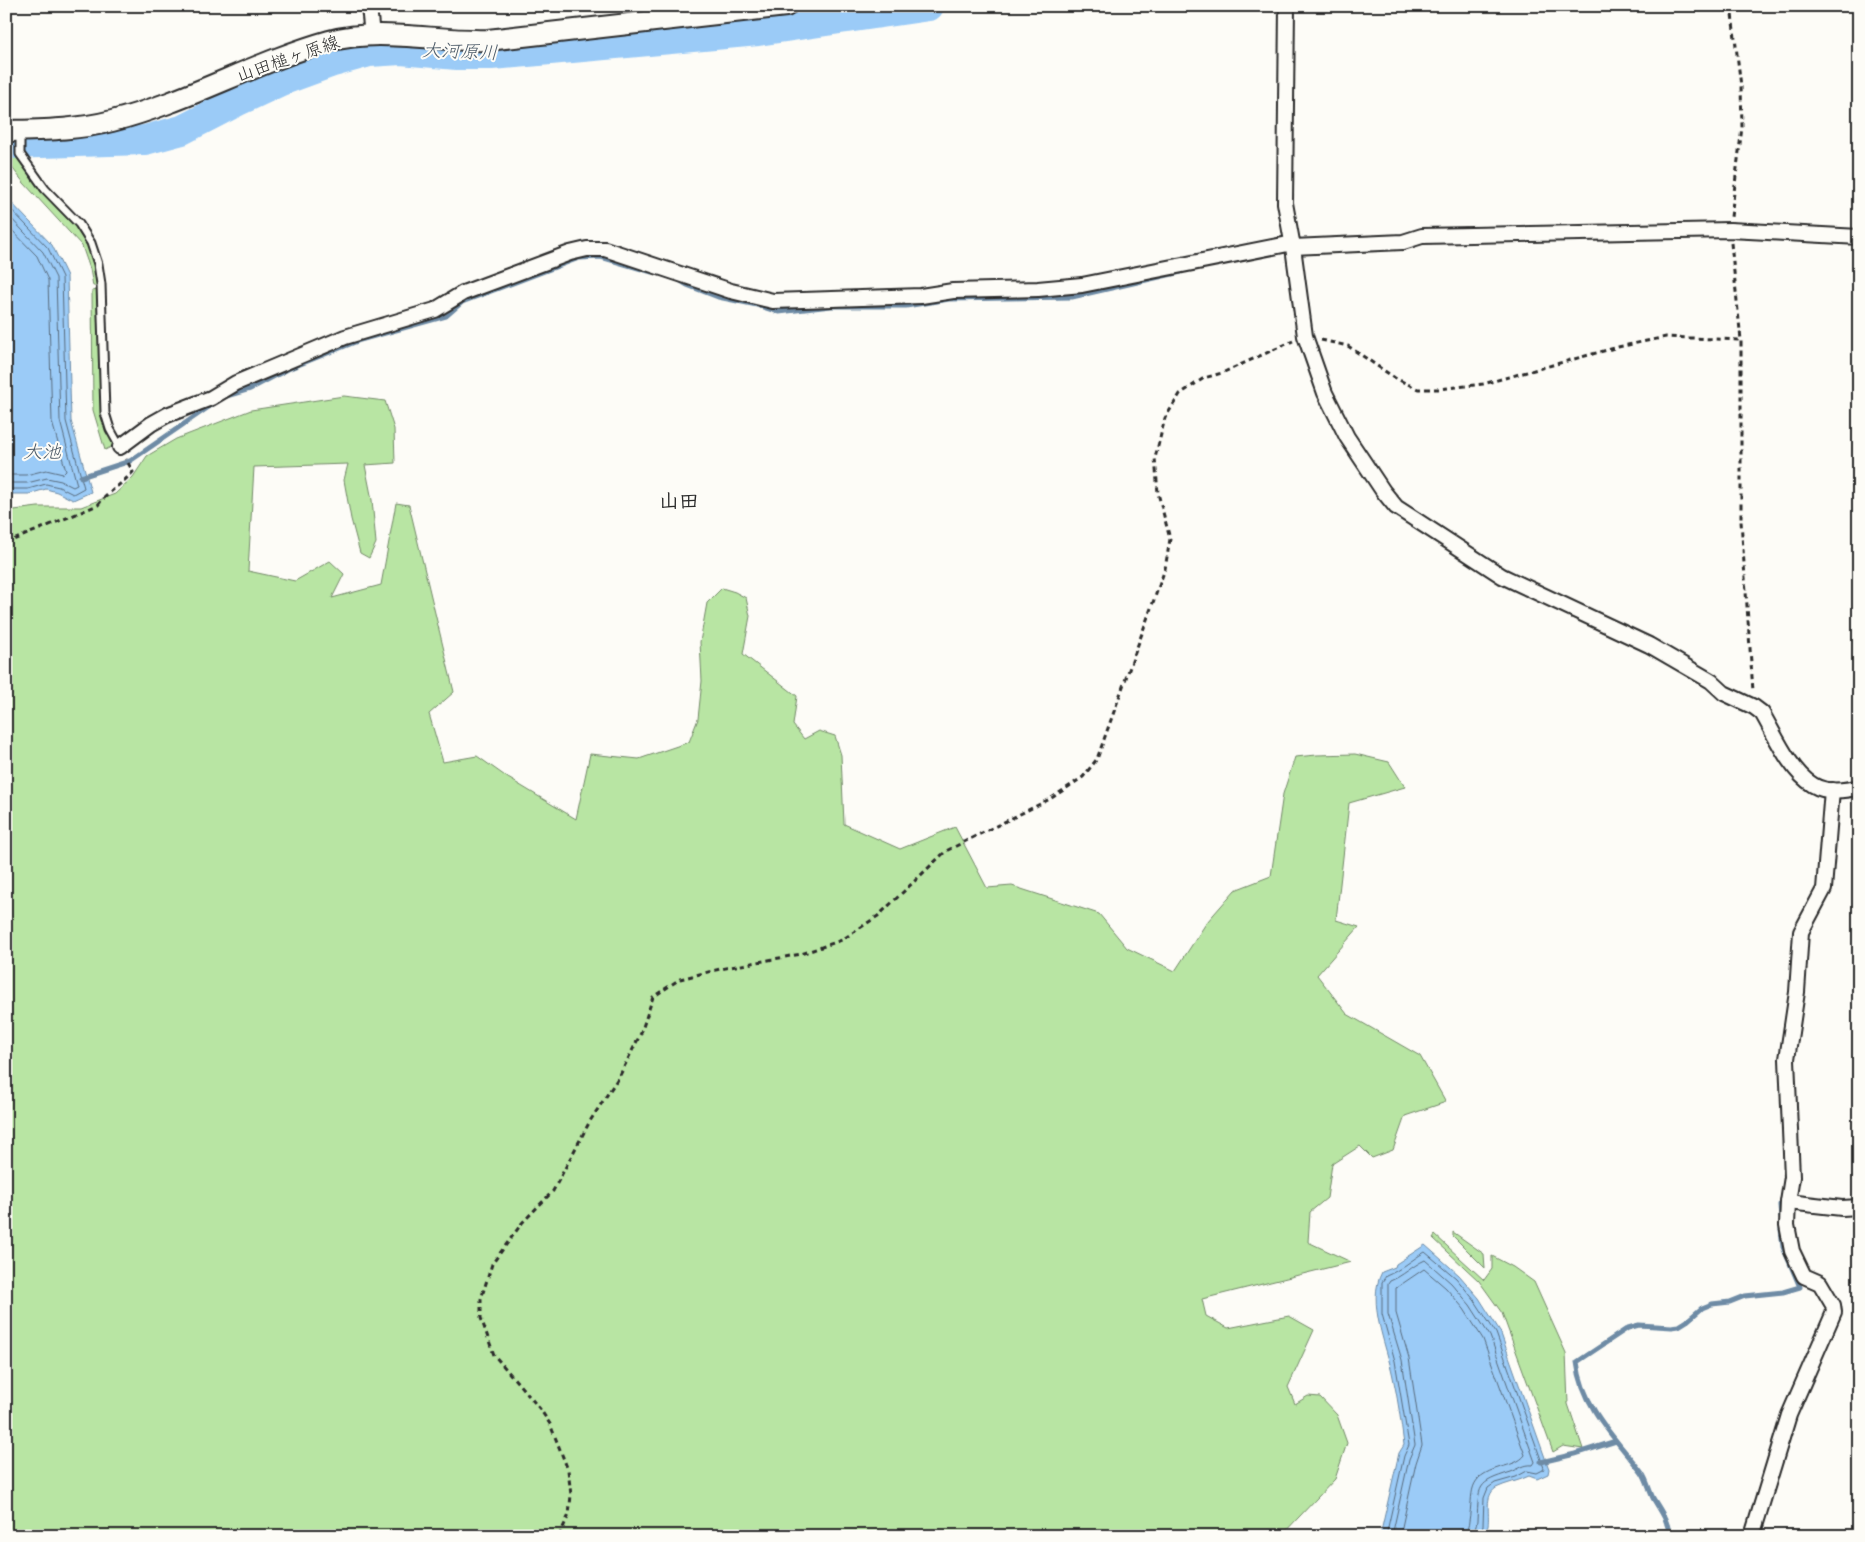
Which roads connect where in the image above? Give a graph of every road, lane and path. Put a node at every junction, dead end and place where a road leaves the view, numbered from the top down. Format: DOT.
graph roads {
  1 [pos="369,6"];
  2 [pos="786,6"];
  3 [pos="1287,6"];
  4 [pos="1731,6"];
  5 [pos="372,36"];
  6 [pos="16,138"];
  7 [pos="1730,230"];
  8 [pos="1859,237"];
  9 [pos="1293,245"];
  10 [pos="1305,336"];
  11 [pos="1741,340"];
  12 [pos="120,447"];
  13 [pos="130,466"];
  14 [pos="6,543"];
  15 [pos="1754,707"];
  16 [pos="1859,787"];
  17 [pos="1832,790"];
  18 [pos="1788,1202"];
  19 [pos="1859,1207"];
  20 [pos="559,1536"];
  21 [pos="1752,1536"];
  1 -- 5 [label="street"];
  2 -- 5 [label="main road, 山田槌ヶ原線"];
  3 -- 9 [label="street"];
  4 -- 7 [label="path"];
  5 -- 6 [label="main road, 山田槌ヶ原線"];
  6 -- 12 [label="lane"];
  7 -- 8 [label="street"];
  7 -- 9 [label="street"];
  7 -- 11 [label="path"];
  9 -- 10 [label="street"];
  9 -- 12 [label="street"];
  10 -- 11 [label="path"];
  10 -- 15 [label="street"];
  10 -- 20 [label="path"];
  11 -- 15 [label="path"];
  13 -- 14 [label="path"];
  15 -- 17 [label="street"];
  16 -- 17 [label="street"];
  17 -- 18 [label="street"];
  18 -- 19 [label="street"];
  18 -- 21 [label="street"];
}
